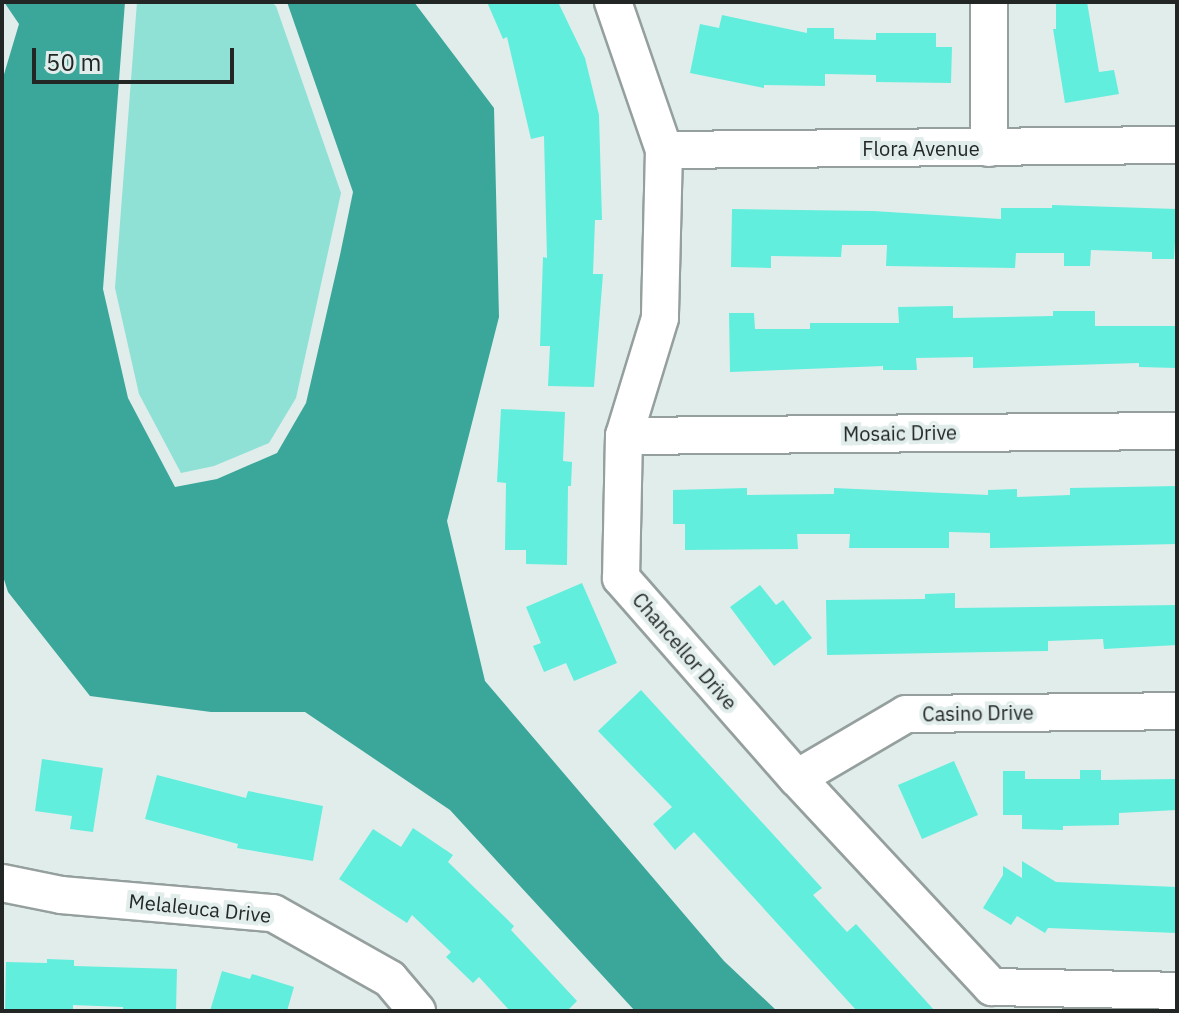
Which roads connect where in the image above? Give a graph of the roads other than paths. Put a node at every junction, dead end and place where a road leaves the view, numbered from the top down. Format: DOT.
graph roads {
  1 [pos="613,2"];
  2 [pos="989,2"];
  3 [pos="1177,145"];
  4 [pos="989,148"];
  5 [pos="664,150"];
  6 [pos="1177,431"];
  7 [pos="624,436"];
  8 [pos="1177,711"];
  9 [pos="797,778"];
  10 [pos="2,883"];
  11 [pos="1177,991"];
  12 [pos="417,1011"];
  1 -- 5 [label="street, Chancellor Drive"];
  2 -- 4 [label="street"];
  3 -- 4 [label="street, Flora Avenue"];
  4 -- 5 [label="street, Flora Avenue"];
  5 -- 7 [label="street, Chancellor Drive"];
  6 -- 7 [label="street, Mosaic Drive"];
  7 -- 9 [label="street, Chancellor Drive"];
  8 -- 9 [label="street, Casino Drive"];
  9 -- 11 [label="street, Chancellor Drive"];
  10 -- 12 [label="street, Melaleuca Drive"];
}
